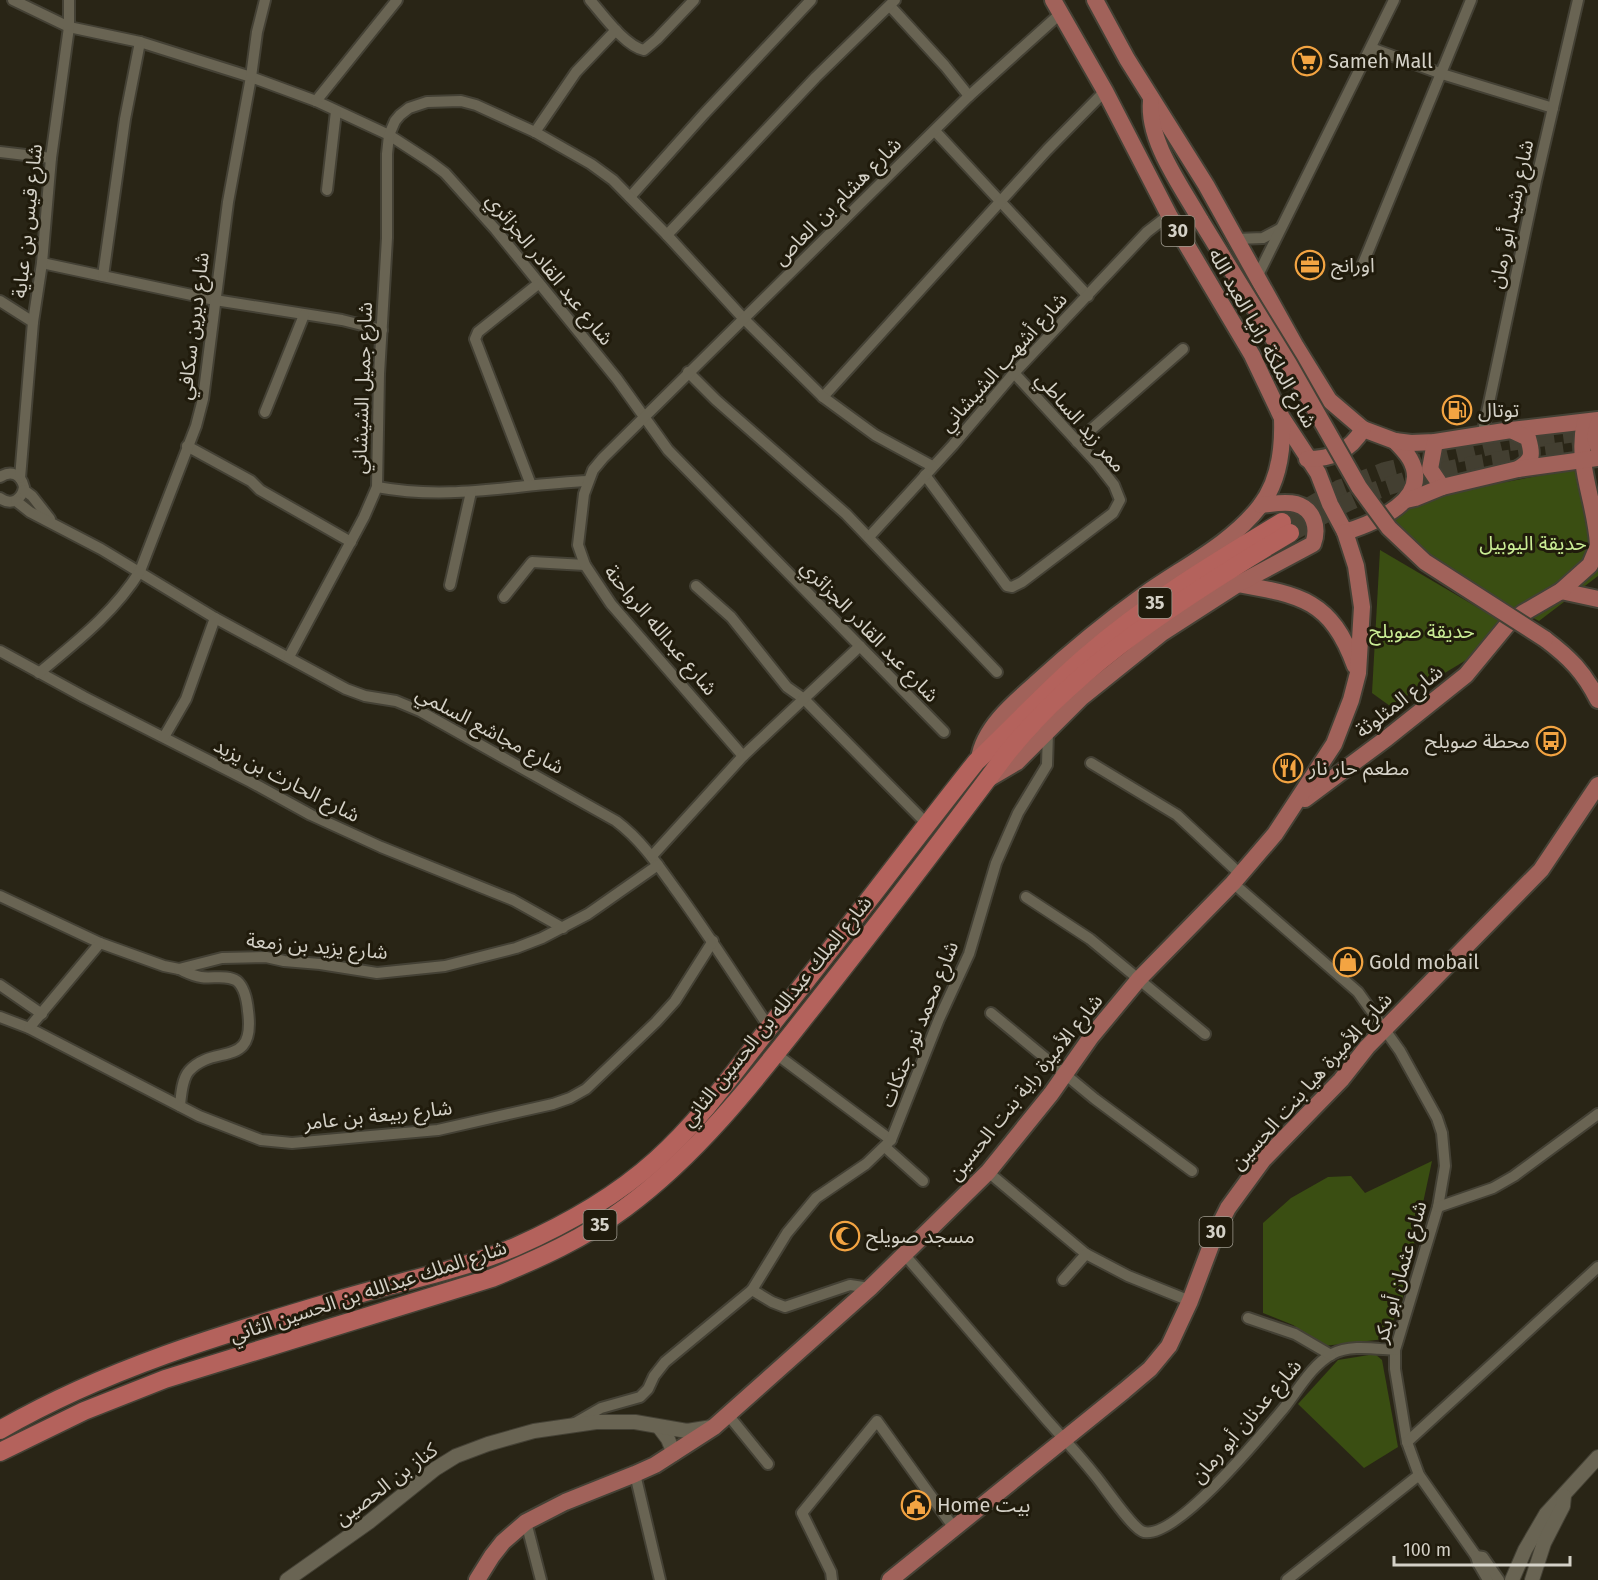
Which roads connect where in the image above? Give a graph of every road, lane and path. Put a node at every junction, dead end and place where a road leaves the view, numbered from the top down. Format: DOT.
graph roads {
  1 [pos="13,0"];
  2 [pos="69,0"];
  3 [pos="265,0"];
  4 [pos="397,0"];
  5 [pos="590,0"];
  6 [pos="694,0"];
  7 [pos="811,0"];
  8 [pos="1095,0"];
  9 [pos="1394,0"];
  10 [pos="1471,0"];
  11 [pos="1578,0"];
  12 [pos="893,3"];
  13 [pos="1057,7"];
  14 [pos="69,27"];
  15 [pos="616,30"];
  16 [pos="140,42"];
  17 [pos="1371,48"];
  18 [pos="1442,74"];
  19 [pos="251,77"];
  20 [pos="1106,91"];
  21 [pos="969,96"];
  22 [pos="316,101"];
  23 [pos="1151,101"];
  24 [pos="1553,108"];
  25 [pos="336,111"];
  26 [pos="935,131"];
  27 [pos="535,132"];
  28 [pos="389,135"];
  29 [pos="0,152"];
  30 [pos="51,158"];
  31 [pos="327,190"];
  32 [pos="630,197"];
  33 [pos="1000,201"];
  34 [pos="1169,215"];
  35 [pos="1281,229"];
  36 [pos="667,235"];
  37 [pos="1236,239"];
  38 [pos="42,263"];
  39 [pos="1362,266"];
  40 [pos="103,276"];
  41 [pos="1257,277"];
  42 [pos="537,284"];
  43 [pos="1088,296"];
  44 [pos="215,300"];
  45 [pos="0,302"];
  46 [pos="304,315"];
  47 [pos="744,320"];
  48 [pos="33,322"];
  49 [pos="382,330"];
  50 [pos="1183,349"];
  51 [pos="688,372"];
  52 [pos="1014,373"];
  53 [pos="823,397"];
  54 [pos="265,412"];
  55 [pos="643,418"];
  56 [pos="1282,418"];
  57 [pos="1594,422"];
  58 [pos="1363,429"];
  59 [pos="1512,430"];
  60 [pos="1482,436"];
  61 [pos="1395,441"];
  62 [pos="1077,442"];
  63 [pos="1435,442"];
  64 [pos="24,446"];
  65 [pos="187,446"];
  66 [pos="1598,447"];
  67 [pos="1307,459"];
  68 [pos="1590,459"];
  69 [pos="1518,469"];
  70 [pos="929,471"];
  71 [pos="2,475"];
  72 [pos="21,478"];
  73 [pos="588,481"];
  74 [pos="531,485"];
  75 [pos="377,487"];
  76 [pos="1442,487"];
  77 [pos="24,490"];
  78 [pos="471,492"];
  79 [pos="9,500"];
  80 [pos="1406,500"];
  81 [pos="1261,505"];
  82 [pos="0,510"];
  83 [pos="54,524"];
  84 [pos="1345,532"];
  85 [pos="869,537"];
  86 [pos="351,542"];
  87 [pos="1598,546"];
  88 [pos="585,565"];
  89 [pos="140,571"];
  90 [pos="1238,584"];
  91 [pos="450,585"];
  92 [pos="696,586"];
  93 [pos="1561,591"];
  94 [pos="504,597"];
  95 [pos="1598,599"];
  96 [pos="215,618"];
  97 [pos="860,646"];
  98 [pos="0,651"];
  99 [pos="289,657"];
  100 [pos="997,672"];
  101 [pos="39,673"];
  102 [pos="1358,673"];
  103 [pos="804,699"];
  104 [pos="1598,700"];
  105 [pos="1048,730"];
  106 [pos="944,732"];
  107 [pos="164,737"];
  108 [pos="743,756"];
  109 [pos="979,759"];
  110 [pos="1091,763"];
  111 [pos="987,780"];
  112 [pos="1598,785"];
  113 [pos="1294,807"];
  114 [pos="927,824"];
  115 [pos="655,861"];
  116 [pos="1237,879"];
  117 [pos="0,896"];
  118 [pos="1026,897"];
  119 [pos="563,927"];
  120 [pos="712,941"];
  121 [pos="100,943"];
  122 [pos="179,969"];
  123 [pos="1139,980"];
  124 [pos="0,985"];
  125 [pos="991,1013"];
  126 [pos="42,1014"];
  127 [pos="0,1017"];
  128 [pos="769,1027"];
  129 [pos="29,1028"];
  130 [pos="1385,1029"];
  131 [pos="1205,1034"];
  132 [pos="776,1054"];
  133 [pos="1065,1073"];
  134 [pos="180,1106"];
  135 [pos="1598,1114"];
  136 [pos="888,1143"];
  137 [pos="1192,1171"];
  138 [pos="988,1172"];
  139 [pos="923,1181"];
  140 [pos="1438,1207"];
  141 [pos="904,1254"];
  142 [pos="1086,1254"];
  143 [pos="1598,1267"];
  144 [pos="1063,1280"];
  145 [pos="870,1288"];
  146 [pos="752,1290"];
  147 [pos="1190,1301"];
  148 [pos="1248,1318"];
  149 [pos="1395,1350"];
  150 [pos="1331,1354"];
  151 [pos="729,1416"];
  152 [pos="572,1424"];
  153 [pos="659,1427"];
  154 [pos="714,1427"];
  155 [pos="0,1430"];
  156 [pos="1064,1440"];
  157 [pos="1407,1442"];
  158 [pos="0,1452"];
  159 [pos="674,1454"];
  160 [pos="1598,1457"];
  161 [pos="768,1464"];
  162 [pos="635,1474"];
  163 [pos="1419,1476"];
  164 [pos="1564,1496"];
  165 [pos="526,1522"];
  166 [pos="954,1528"];
  167 [pos="1476,1556"];
  168 [pos="286,1580"];
  169 [pos="477,1580"];
  170 [pos="541,1580"];
  171 [pos="660,1580"];
  172 [pos="832,1580"];
  173 [pos="890,1580"];
  174 [pos="1287,1580"];
  175 [pos="1488,1580"];
  176 [pos="1499,1580"];
  177 [pos="1512,1580"];
  178 [pos="1532,1580"];
  1 -- 14 [label="street, شارع عبد القادر الجزائري"];
  2 -- 14 [label="street, شارع قيس بن عباية"];
  3 -- 19 [label="street, شارع ديرين سكافي"];
  4 -- 22 [label="street"];
  5 -- 15 [label="street"];
  6 -- 15 [label="street"];
  7 -- 32 [label="street"];
  8 -- 23 [label="main road, شارع الملكة رانيا العبد الله / 30"];
  9 -- 17 [label="street"];
  10 -- 18 [label="street"];
  11 -- 24 [label="street, شارع رشيد أبو رمان"];
  12 -- 21 [label="street"];
  12 -- 36 [label="street"];
  13 -- 20 [label="main road, شارع الملكة رانيا العبد الله / 30"];
  13 -- 21 [label="street, شارع هشام بن العاص"];
  14 -- 16 [label="street, شارع عبد القادر الجزائري"];
  14 -- 30 [label="street, شارع قيس بن عباية"];
  15 -- 27 [label="street"];
  16 -- 19 [label="street, شارع عبد القادر الجزائري"];
  16 -- 40 [label="street"];
  17 -- 18 [label="street"];
  17 -- 35 [label="street"];
  18 -- 24 [label="street"];
  18 -- 39 [label="street"];
  19 -- 22 [label="street, شارع عبد القادر الجزائري"];
  19 -- 44 [label="street, شارع ديرين سكافي"];
  20 -- 33 [label="street"];
  20 -- 34 [label="main road, شارع الملكة رانيا العبد الله / 30"];
  21 -- 26 [label="street, شارع هشام بن العاص"];
  22 -- 25 [label="street, شارع عبد القادر الجزائري"];
  23 -- 37 [label="main road, شارع الملكة رانيا العبد الله / 30"];
  23 -- 104 [label="main road, bridge"];
  24 -- 60 [label="street, شارع رشيد أبو رمان"];
  25 -- 28 [label="street, شارع عبد القادر الجزائري"];
  25 -- 31 [label="street"];
  26 -- 33 [label="street"];
  26 -- 47 [label="street, شارع هشام بن العاص"];
  27 -- 28 [label="street"];
  27 -- 32 [label="street"];
  28 -- 42 [label="street, شارع عبد القادر الجزائري"];
  28 -- 49 [label="street, شارع جميل الشيشاني"];
  29 -- 30 [label="street"];
  30 -- 38 [label="street, شارع قيس بن عباية"];
  32 -- 36 [label="street"];
  33 -- 43 [label="street"];
  33 -- 53 [label="street"];
  34 -- 43 [label="street, شارع أشهب الشيشاني"];
  34 -- 56 [label="main road, شارع الملكة رانيا العبد الله / 30"];
  35 -- 37 [label="street"];
  35 -- 41 [label="street"];
  36 -- 47 [label="street"];
  37 -- 41 [label="main road, شارع الملكة رانيا العبد الله / 30"];
  38 -- 40 [label="street"];
  38 -- 48 [label="street, شارع قيس بن عباية"];
  40 -- 44 [label="street"];
  41 -- 58 [label="main road, شارع الملكة رانيا العبد الله / 30"];
  42 -- 55 [label="street, شارع عبد القادر الجزائري"];
  42 -- 74 [label="street"];
  43 -- 52 [label="street, شارع أشهب الشيشاني"];
  44 -- 46 [label="street"];
  44 -- 65 [label="street, شارع ديرين سكافي"];
  45 -- 48 [label="street"];
  46 -- 49 [label="street"];
  46 -- 54 [label="street"];
  47 -- 51 [label="street, شارع هشام بن العاص"];
  47 -- 53 [label="street"];
  48 -- 64 [label="street, شارع قيس بن عباية"];
  49 -- 75 [label="street, شارع جميل الشيشاني"];
  50 -- 62 [label="street"];
  51 -- 55 [label="street, شارع هشام بن العاص"];
  51 -- 85 [label="street"];
  52 -- 62 [label="street, ممر زيد الساطي"];
  52 -- 70 [label="street, شارع أشهب الشيشاني"];
  53 -- 70 [label="street"];
  55 -- 73 [label="street, شارع هشام بن العاص"];
  55 -- 97 [label="street, شارع عبد القادر الجزائري"];
  56 -- 67 [label="main road, شارع الملكة رانيا العبد الله / 30"];
  56 -- 81 [label="main road"];
  57 -- 59 [label="main road"];
  57 -- 66 [label="main road"];
  57 -- 68 [label="main road, شارع المثلوثة"];
  58 -- 61 [label="main road, شارع الملكة رانيا العبد الله"];
  58 -- 67 [label="main road"];
  59 -- 60 [label="main road"];
  59 -- 69 [label="main road"];
  60 -- 63 [label="main road"];
  61 -- 63 [label="main road"];
  61 -- 80 [label="main road"];
  62 -- 70 [label="street, ممر زيد الساطي"];
  63 -- 76 [label="main road"];
  64 -- 71 [label="street, شارع قيس بن عباية"];
  64 -- 72 [label="street, شارع قيس بن عباية"];
  65 -- 86 [label="street"];
  65 -- 89 [label="street, شارع ديرين سكافي"];
  67 -- 84 [label="main road, شارع الملكة رانيا العبد الله / 30"];
  68 -- 69 [label="main road"];
  68 -- 87 [label="main road, شارع المثلوثة"];
  69 -- 76 [label="main road"];
  70 -- 85 [label="street, شارع أشهب الشيشاني"];
  71 -- 72 [label="street"];
  72 -- 77 [label="street, شارع قيس بن عباية"];
  73 -- 74 [label="street"];
  73 -- 88 [label="street, شارع عبدالله الرواحنة"];
  74 -- 78 [label="street"];
  75 -- 78 [label="street"];
  75 -- 86 [label="street, شارع جميل الشيشاني"];
  76 -- 80 [label="main road"];
  77 -- 79 [label="street"];
  77 -- 83 [label="street, شارع مجاشع السلمي"];
  78 -- 91 [label="street"];
  79 -- 82 [label="street"];
  79 -- 83 [label="street, شارع مجاشع السلمي"];
  80 -- 84 [label="main road"];
  81 -- 90 [label="main road"];
  81 -- 109 [label="main road"];
  83 -- 89 [label="street, شارع مجاشع السلمي"];
  84 -- 102 [label="main road, شارع الأميرة راية بنت الحسين / 30"];
  85 -- 100 [label="street"];
  86 -- 99 [label="street, شارع جميل الشيشاني"];
  87 -- 93 [label="main road, شارع المثلوثة"];
  88 -- 94 [label="street"];
  88 -- 108 [label="street, شارع عبدالله الرواحنة"];
  89 -- 96 [label="street, شارع مجاشع السلمي"];
  89 -- 101 [label="street, شارع ديرين سكافي"];
  90 -- 102 [label="main road"];
  90 -- 105 [label="main road"];
  92 -- 103 [label="street"];
  93 -- 95 [label="main road"];
  93 -- 113 [label="main road, شارع المثلوثة"];
  96 -- 99 [label="street, شارع مجاشع السلمي"];
  96 -- 107 [label="street"];
  97 -- 103 [label="street, شارع يزيد بن زمعة"];
  97 -- 106 [label="street, شارع عبد القادر الجزائري"];
  98 -- 101 [label="street, شارع الحارث بن يزيد"];
  99 -- 115 [label="street, شارع مجاشع السلمي"];
  101 -- 107 [label="street, شارع الحارث بن يزيد"];
  102 -- 113 [label="main road, شارع الأميرة راية بنت الحسين / 30"];
  103 -- 108 [label="street, شارع يزيد بن زمعة"];
  103 -- 114 [label="street"];
  105 -- 111 [label="main road"];
  105 -- 136 [label="street, شارع محمد نور جنكات"];
  107 -- 119 [label="street, شارع الحارث بن يزيد"];
  108 -- 115 [label="street, شارع يزيد بن زمعة"];
  109 -- 111 [label="highway, شارع الملك عبدالله بن الحسين الثاني / 35"];
  109 -- 114 [label="highway, شارع الملك عبدالله بن الحسين الثاني / 35"];
  110 -- 116 [label="street, شارع عثمان أبو بكر"];
  111 -- 132 [label="highway, شارع الملك عبدالله بن الحسين الثاني / 35"];
  112 -- 130 [label="main road, شارع الأميرة هيا بنت الحسين / 30"];
  113 -- 116 [label="main road, شارع الأميرة راية بنت الحسين / 30"];
  114 -- 128 [label="highway, شارع الملك عبدالله بن الحسين الثاني / 35"];
  115 -- 119 [label="street, شارع يزيد بن زمعة"];
  115 -- 120 [label="street, شارع مجاشع السلمي"];
  116 -- 123 [label="main road, شارع الأميرة راية بنت الحسين / 30"];
  116 -- 130 [label="street, شارع عثمان أبو بكر"];
  117 -- 121 [label="street, شارع يزيد بن زمعة"];
  118 -- 123 [label="street"];
  119 -- 122 [label="street, شارع يزيد بن زمعة"];
  120 -- 128 [label="street, شارع مجاشع السلمي"];
  120 -- 134 [label="street, شارع ربيعة بن عامر"];
  121 -- 122 [label="street, شارع يزيد بن زمعة"];
  121 -- 126 [label="street"];
  122 -- 134 [label="street"];
  123 -- 131 [label="street"];
  123 -- 133 [label="main road, شارع الأميرة راية بنت الحسين / 30"];
  124 -- 126 [label="street"];
  125 -- 133 [label="street"];
  126 -- 129 [label="street"];
  127 -- 129 [label="street, شارع ربيعة بن عامر"];
  128 -- 155 [label="highway, شارع الملك عبدالله بن الحسين الثاني / 35"];
  129 -- 134 [label="street, شارع ربيعة بن عامر"];
  130 -- 140 [label="street, شارع عثمان أبو بكر"];
  130 -- 147 [label="main road, شارع الأميرة هيا بنت الحسين / 30"];
  132 -- 136 [label="street"];
  132 -- 158 [label="highway, شارع الملك عبدالله بن الحسين الثاني / 35"];
  133 -- 137 [label="street"];
  133 -- 138 [label="main road, شارع الأميرة راية بنت الحسين / 30"];
  135 -- 140 [label="street"];
  136 -- 139 [label="street"];
  136 -- 146 [label="street, شارع محمد نور جنكات"];
  138 -- 141 [label="main road, شارع الأميرة راية بنت الحسين / 30"];
  138 -- 142 [label="street"];
  140 -- 149 [label="street, شارع عثمان أبو بكر"];
  141 -- 145 [label="main road, شارع الأميرة راية بنت الحسين / 30"];
  141 -- 156 [label="street"];
  142 -- 144 [label="street"];
  142 -- 147 [label="street"];
  143 -- 157 [label="street"];
  145 -- 146 [label="street"];
  145 -- 151 [label="main road, شارع الأميرة راية بنت الحسين / 30"];
  146 -- 152 [label="street, شارع محمد نور جنكات"];
  147 -- 156 [label="main road, شارع الأميرة هيا بنت الحسين / 30"];
  148 -- 150 [label="street"];
  149 -- 150 [label="street, شارع عدنان أبو رمان"];
  149 -- 157 [label="street, شارع عثمان أبو بكر"];
  150 -- 156 [label="street, شارع عدنان أبو رمان"];
  151 -- 154 [label="main road, شارع الأميرة راية بنت الحسين / 30"];
  151 -- 161 [label="street"];
  152 -- 153 [label="street, كناز بن الحصين"];
  152 -- 168 [label="street, كناز بن الحصين"];
  153 -- 154 [label="street, كناز بن الحصين"];
  153 -- 159 [label="street"];
  154 -- 159 [label="main road, شارع الأميرة راية بنت الحسين / 30"];
  156 -- 166 [label="main road, شارع الأميرة هيا بنت الحسين / 30"];
  157 -- 163 [label="street, شارع عثمان أبو بكر"];
  159 -- 162 [label="main road, شارع الأميرة راية بنت الحسين / 30"];
  160 -- 164 [label="street"];
  162 -- 165 [label="main road, شارع الأميرة راية بنت الحسين / 30"];
  162 -- 171 [label="street"];
  163 -- 167 [label="street, شارع عثمان أبو بكر"];
  163 -- 174 [label="street"];
  164 -- 177 [label="street"];
  164 -- 178 [label="street"];
  165 -- 169 [label="main road, شارع الأميرة راية بنت الحسين / 30"];
  165 -- 170 [label="street"];
  166 -- 172 [label="street"];
  166 -- 173 [label="main road, شارع الأميرة هيا بنت الحسين / 30"];
  167 -- 175 [label="street, شارع عثمان أبو بكر"];
  167 -- 176 [label="street, شارع عثمان أبو بكر"];
}
